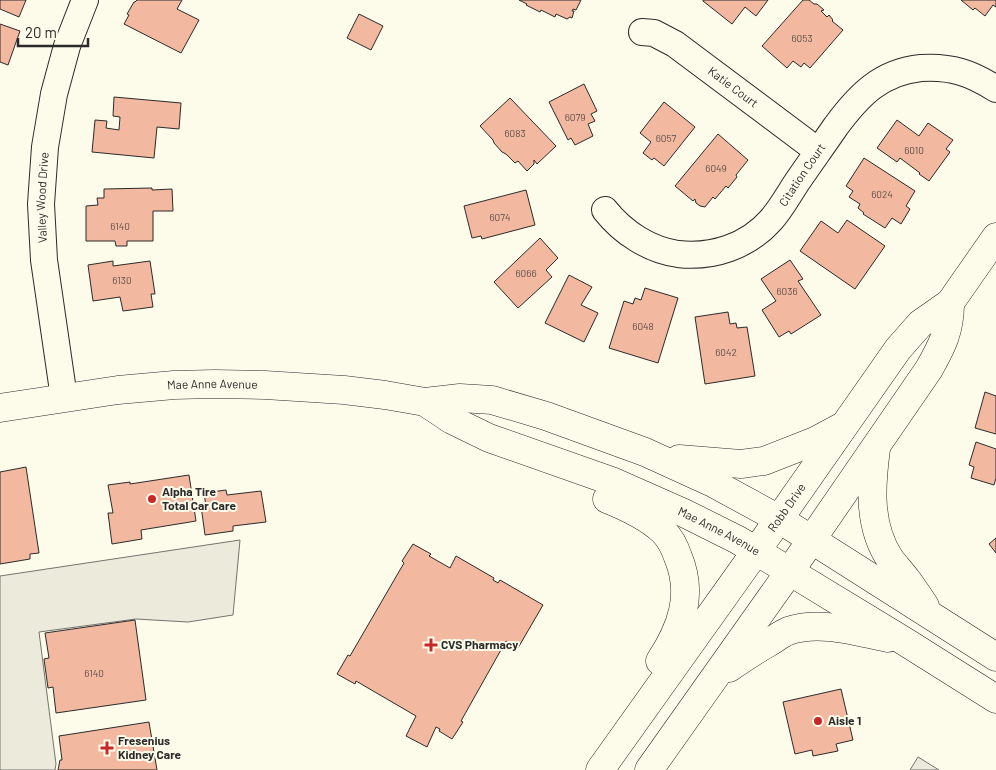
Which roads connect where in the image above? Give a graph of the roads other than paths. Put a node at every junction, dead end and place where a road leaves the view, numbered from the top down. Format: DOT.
graph roads {
  1 [pos="85,0"];
  2 [pos="642,32"];
  3 [pos="996,89"];
  4 [pos="818,151"];
  5 [pos="605,210"];
  6 [pos="996,237"];
  7 [pos="950,303"];
  8 [pos="64,398"];
  9 [pos="425,402"];
  10 [pos="0,408"];
  11 [pos="844,426"];
  12 [pos="877,444"];
  13 [pos="509,446"];
  14 [pos="654,456"];
  15 [pos="779,519"];
  16 [pos="812,539"];
  17 [pos="757,550"];
  18 [pos="790,571"];
  19 [pos="931,616"];
  20 [pos="904,641"];
  21 [pos="996,657"];
  22 [pos="713,679"];
  23 [pos="996,699"];
  24 [pos="638,716"];
  25 [pos="600,770"];
  26 [pos="649,770"];
  1 -- 8 [label="street, Valley Wood Drive"];
  2 -- 4 [label="street, Katie Court"];
  3 -- 4 [label="street, Citation Court"];
  4 -- 5 [label="street, Citation Court"];
  6 -- 7 [label="main road, Robb Drive"];
  7 -- 11 [label="main road, Robb Drive"];
  7 -- 12 [label="main road"];
  8 -- 9 [label="main road, Mae Anne Avenue"];
  8 -- 10 [label="main road, Mae Anne Avenue"];
  9 -- 13 [label="main road, Mae Anne Avenue"];
  9 -- 14 [label="main road, Mae Anne Avenue"];
  11 -- 14 [label="main road"];
  11 -- 15 [label="main road, Robb Drive"];
  12 -- 16 [label="main road"];
  12 -- 19 [label="main road"];
  13 -- 17 [label="main road, Mae Anne Avenue"];
  13 -- 24 [label="main road"];
  14 -- 15 [label="main road, Mae Anne Avenue"];
  15 -- 16 [label="main road, Mae Anne Avenue"];
  15 -- 17 [label="main road, Robb Drive"];
  16 -- 18 [label="main road"];
  16 -- 19 [label="main road, Mae Anne Avenue"];
  17 -- 18 [label="main road, Mae Anne Avenue"];
  17 -- 24 [label="main road, Robb Drive"];
  18 -- 20 [label="main road, Mae Anne Avenue"];
  18 -- 22 [label="main road"];
  19 -- 21 [label="main road, Mae Anne Avenue"];
  20 -- 22 [label="main road"];
  20 -- 23 [label="main road, Mae Anne Avenue"];
  22 -- 26 [label="main road"];
  24 -- 25 [label="main road, Robb Drive"];
}
